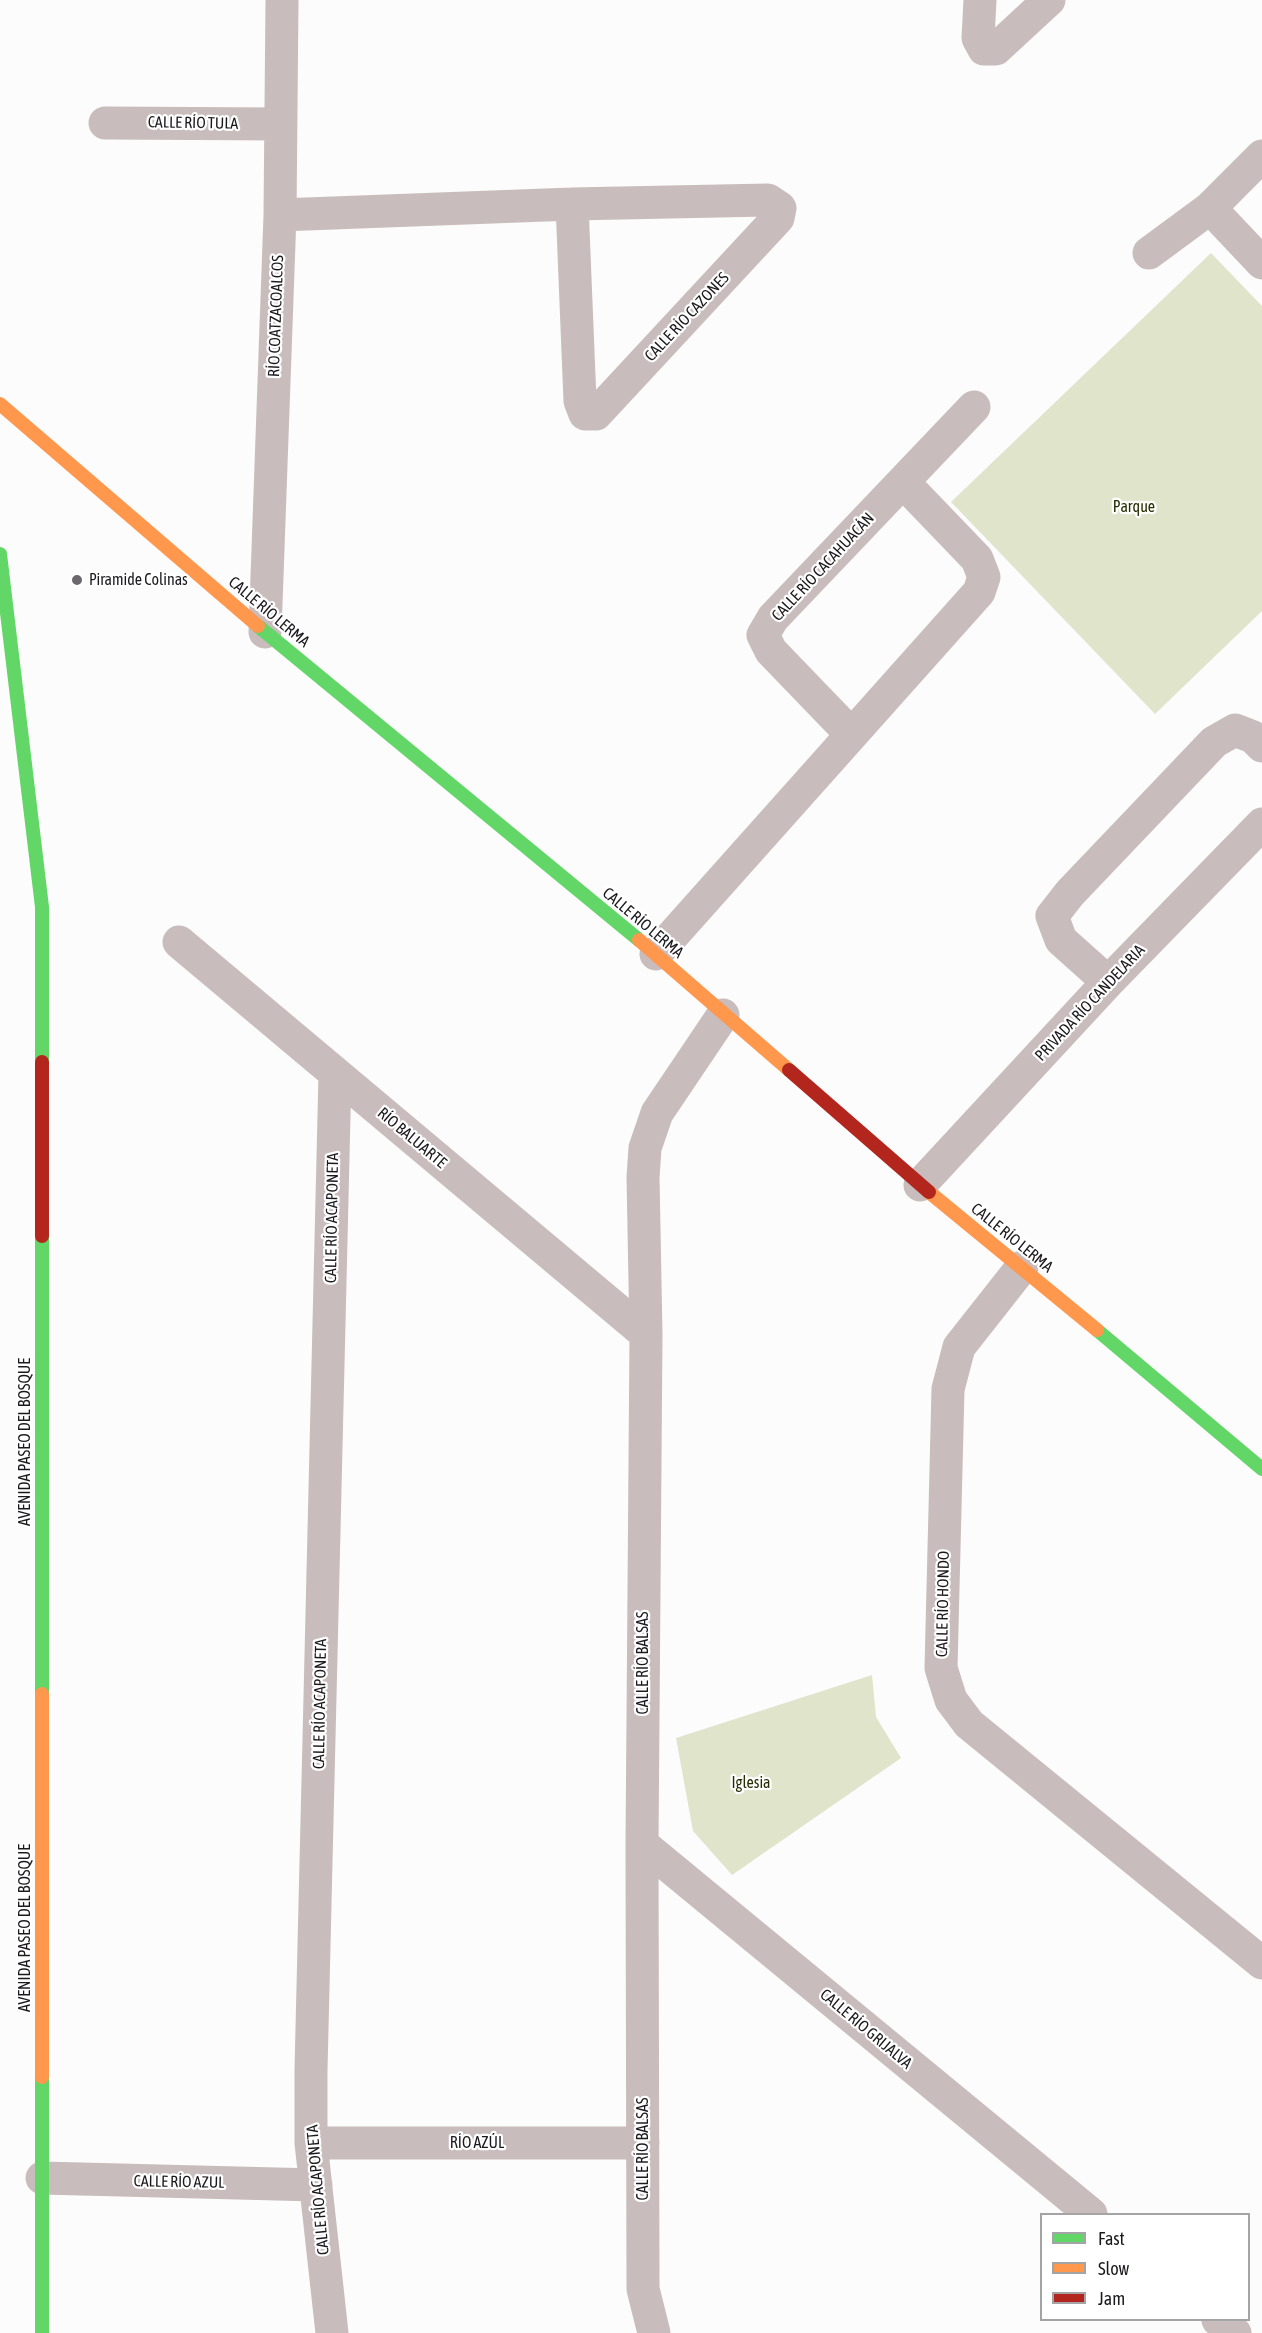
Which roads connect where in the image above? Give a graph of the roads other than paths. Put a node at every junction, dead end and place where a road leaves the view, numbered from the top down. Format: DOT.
graph roads {
  1 [pos="282,0"];
  2 [pos="980,0"];
  3 [pos="1049,0"];
  4 [pos="105,123"];
  5 [pos="280,124"];
  6 [pos="1262,156"];
  7 [pos="572,204"];
  8 [pos="1210,208"];
  9 [pos="280,215"];
  10 [pos="1149,253"];
  11 [pos="1262,263"];
  12 [pos="0,404"];
  13 [pos="974,407"];
  14 [pos="903,482"];
  15 [pos="0,554"];
  16 [pos="265,632"];
  17 [pos="851,734"];
  18 [pos="1262,746"];
  19 [pos="1262,824"];
  20 [pos="178,942"];
  21 [pos="656,954"];
  22 [pos="1108,982"];
  23 [pos="723,1015"];
  24 [pos="335,1074"];
  25 [pos="920,1185"];
  26 [pos="1023,1267"];
  27 [pos="646,1334"];
  28 [pos="1262,1469"];
  29 [pos="642,1844"];
  30 [pos="1262,1963"];
  31 [pos="311,2143"];
  32 [pos="643,2143"];
  33 [pos="42,2178"];
  34 [pos="316,2185"];
  35 [pos="1090,2213"];
  36 [pos="42,2316"];
  37 [pos="1220,2321"];
  38 [pos="42,2333"];
  39 [pos="49,2333"];
  40 [pos="332,2333"];
  41 [pos="654,2333"];
  42 [pos="1235,2333"];
  1 -- 5 [label="street, RÍO COATZACOALCOS"];
  2 -- 3 [label="street"];
  4 -- 5 [label="street, CALLE RÍO TULA"];
  5 -- 9 [label="street, RÍO COATZACOALCOS"];
  6 -- 8 [label="street"];
  7 -- 7 [label="street, CALLE RÍO CAZONES"];
  7 -- 9 [label="street, CALLE RÍO CAZONES"];
  8 -- 10 [label="street"];
  8 -- 11 [label="street"];
  9 -- 16 [label="street, RÍO COATZACOALCOS"];
  12 -- 16 [label="main road, CALLE RÍO LERMA"];
  13 -- 14 [label="street, CALLE RÍO CACAHUACÁN"];
  14 -- 17 [label="street"];
  14 -- 17 [label="street, CALLE RÍO CACAHUACÁN"];
  15 -- 33 [label="main road, AVENIDA PASEO DEL BOSQUE"];
  16 -- 21 [label="main road, CALLE RÍO LERMA"];
  17 -- 21 [label="street"];
  18 -- 22 [label="street"];
  19 -- 22 [label="street, PRIVADA RÍO CANDELARIA"];
  20 -- 24 [label="street, RÍO BALUARTE"];
  21 -- 23 [label="main road, CALLE RÍO LERMA"];
  22 -- 25 [label="street, PRIVADA RÍO CANDELARIA"];
  23 -- 25 [label="main road, CALLE RÍO LERMA"];
  23 -- 27 [label="street, CALLE RÍO BALSAS"];
  24 -- 27 [label="street, RÍO BALUARTE"];
  24 -- 31 [label="street, CALLE RÍO ACAPONETA"];
  25 -- 26 [label="main road, CALLE RÍO LERMA"];
  26 -- 28 [label="main road, CALLE RÍO LERMA"];
  26 -- 30 [label="street, CALLE RÍO HONDO"];
  27 -- 29 [label="street, CALLE RÍO BALSAS"];
  29 -- 32 [label="street, CALLE RÍO BALSAS"];
  29 -- 35 [label="street, CALLE RÍO GRIJALVA"];
  31 -- 32 [label="street, RÍO AZÚL"];
  31 -- 34 [label="street, CALLE RÍO ACAPONETA"];
  32 -- 41 [label="street, CALLE RÍO BALSAS"];
  33 -- 34 [label="street, CALLE RÍO AZUL"];
  33 -- 36 [label="main road, AVENIDA PASEO DEL BOSQUE"];
  34 -- 40 [label="street, CALLE RÍO ACAPONETA"];
  36 -- 38 [label="main road, AVENIDA PASEO DEL BOSQUE"];
  36 -- 39 [label="main road"];
  37 -- 42 [label="street"];
}
